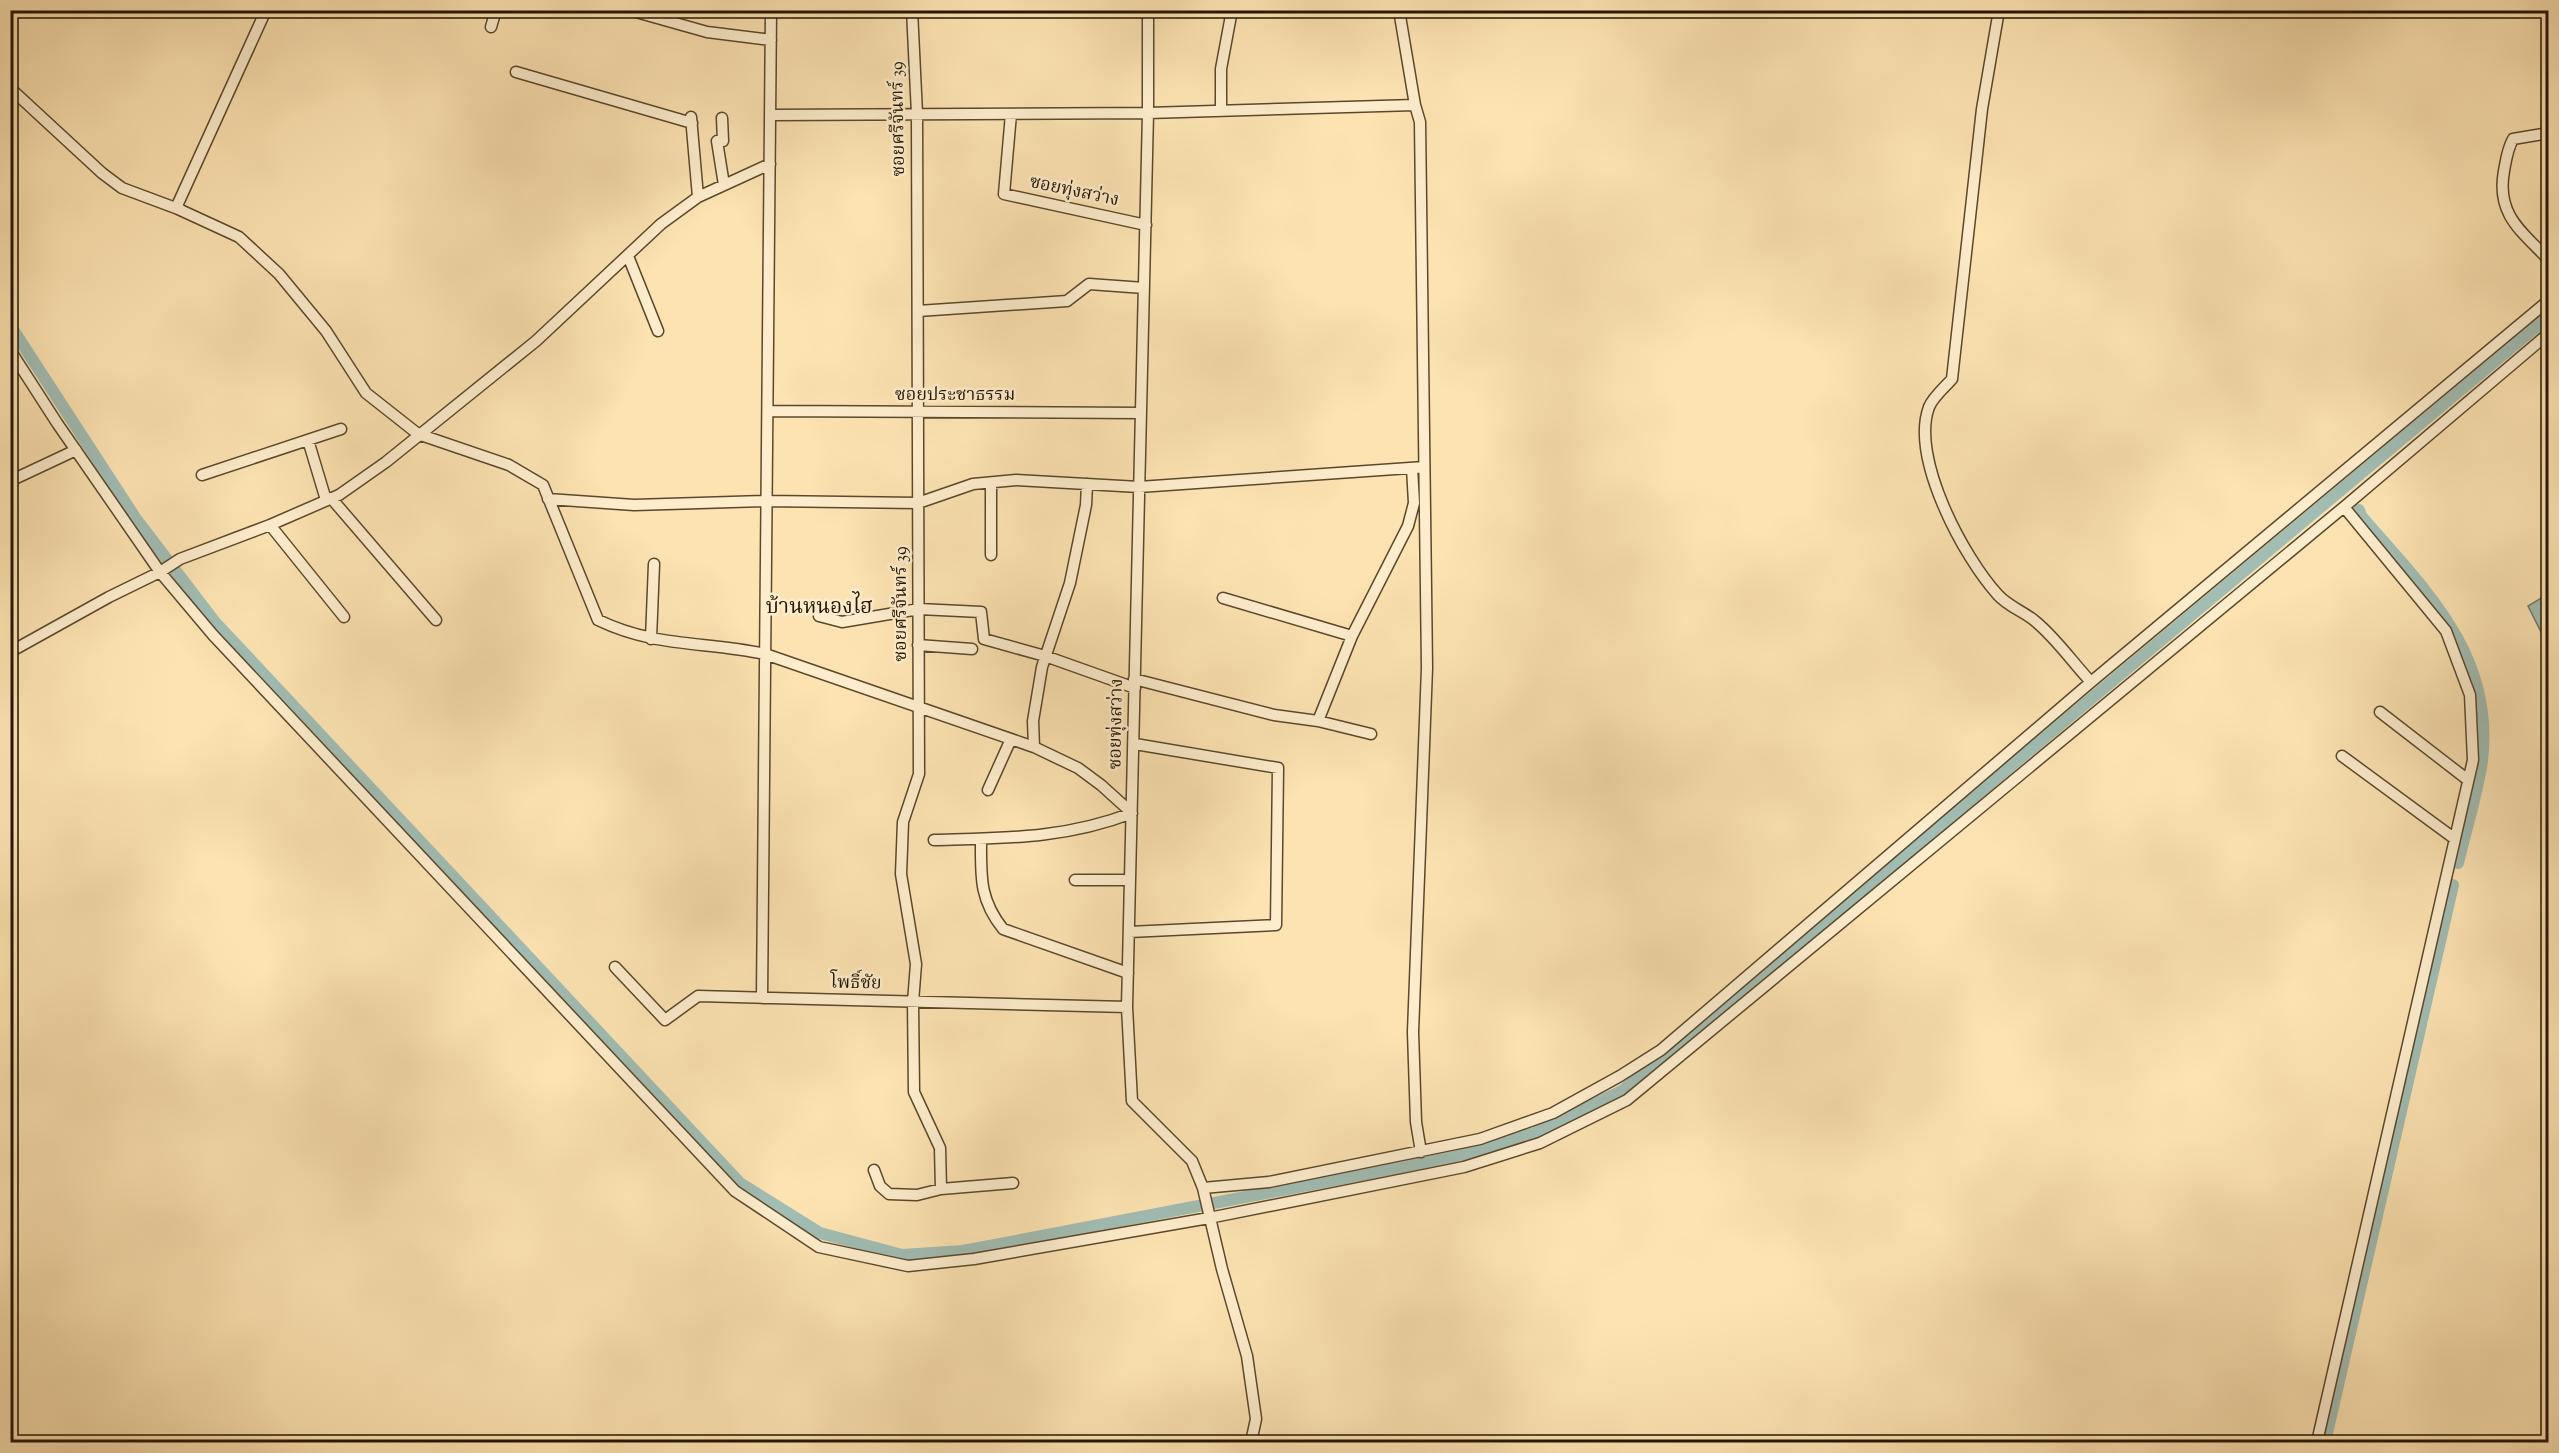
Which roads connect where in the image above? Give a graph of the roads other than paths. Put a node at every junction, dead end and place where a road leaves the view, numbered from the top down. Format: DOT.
graph roads {
  1 [pos="266,10"];
  2 [pos="496,10"];
  3 [pos="629,10"];
  4 [pos="771,10"];
  5 [pos="912,10"];
  6 [pos="1148,10"];
  7 [pos="1232,10"];
  8 [pos="1399,10"];
  9 [pos="1999,10"];
  10 [pos="491,27"];
  11 [pos="771,40"];
  12 [pos="516,72"];
  13 [pos="10,88"];
  14 [pos="1415,105"];
  15 [pos="1221,111"];
  16 [pos="1148,113"];
  17 [pos="917,114"];
  18 [pos="1011,114"];
  19 [pos="771,115"];
  20 [pos="722,118"];
  21 [pos="2548,129"];
  22 [pos="770,164"];
  23 [pos="724,185"];
  24 [pos="698,197"];
  25 [pos="190,214"];
  26 [pos="1146,225"];
  27 [pos="628,256"];
  28 [pos="2548,259"];
  29 [pos="1144,288"];
  30 [pos="2548,301"];
  31 [pos="918,311"];
  32 [pos="658,332"];
  33 [pos="2548,333"];
  34 [pos="12,354"];
  35 [pos="768,411"];
  36 [pos="918,412"];
  37 [pos="1141,413"];
  38 [pos="341,429"];
  39 [pos="418,434"];
  40 [pos="308,440"];
  41 [pos="76,450"];
  42 [pos="1424,467"];
  43 [pos="1412,468"];
  44 [pos="202,476"];
  45 [pos="10,481"];
  46 [pos="991,483"];
  47 [pos="1087,484"];
  48 [pos="1139,487"];
  49 [pos="329,499"];
  50 [pos="548,499"];
  51 [pos="767,501"];
  52 [pos="918,503"];
  53 [pos="2344,507"];
  54 [pos="270,525"];
  55 [pos="991,555"];
  56 [pos="654,564"];
  57 [pos="164,569"];
  58 [pos="1223,598"];
  59 [pos="919,609"];
  60 [pos="819,616"];
  61 [pos="344,617"];
  62 [pos="436,620"];
  63 [pos="1352,636"];
  64 [pos="651,639"];
  65 [pos="918,645"];
  66 [pos="972,649"];
  67 [pos="10,652"];
  68 [pos="765,654"];
  69 [pos="1045,656"];
  70 [pos="2091,682"];
  71 [pos="1135,683"];
  72 [pos="919,709"];
  73 [pos="2380,712"];
  74 [pos="1318,721"];
  75 [pos="1371,734"];
  76 [pos="1011,739"];
  77 [pos="1135,744"];
  78 [pos="1034,747"];
  79 [pos="2342,756"];
  80 [pos="2468,780"];
  81 [pos="988,790"];
  82 [pos="1131,813"];
  83 [pos="981,839"];
  84 [pos="2455,839"];
  85 [pos="934,840"];
  86 [pos="1075,880"];
  87 [pos="1129,880"];
  88 [pos="1129,932"];
  89 [pos="615,967"];
  90 [pos="1128,973"];
  91 [pos="762,998"];
  92 [pos="913,1002"];
  93 [pos="1127,1007"];
  94 [pos="1421,1152"];
  95 [pos="874,1170"];
  96 [pos="1013,1183"];
  97 [pos="941,1189"];
  98 [pos="1203,1192"];
  99 [pos="1208,1214"];
  100 [pos="1251,1443"];
  101 [pos="2317,1443"];
  1 -- 25 [label="street"];
  2 -- 10 [label="street"];
  3 -- 11 [label="street"];
  4 -- 11 [label="street"];
  5 -- 17 [label="street, ซอยศรีจันทร์ 39"];
  6 -- 16 [label="street, ซอยทุ่งสว่าง"];
  7 -- 15 [label="street"];
  8 -- 14 [label="street"];
  9 -- 70 [label="street"];
  11 -- 19 [label="street"];
  12 -- 24 [label="street"];
  13 -- 25 [label="street"];
  14 -- 15 [label="street"];
  14 -- 42 [label="street"];
  15 -- 16 [label="street"];
  16 -- 18 [label="street"];
  16 -- 26 [label="street, ซอยทุ่งสว่าง"];
  17 -- 18 [label="street"];
  17 -- 19 [label="street"];
  17 -- 31 [label="street, ซอยศรีจันทร์ 39"];
  18 -- 26 [label="street, ซอยทุ่งสว่าง"];
  19 -- 22 [label="street"];
  20 -- 23 [label="street"];
  21 -- 28 [label="street"];
  22 -- 23 [label="street"];
  22 -- 35 [label="street"];
  23 -- 24 [label="street"];
  24 -- 27 [label="street"];
  25 -- 39 [label="street"];
  26 -- 29 [label="street, ซอยทุ่งสว่าง"];
  27 -- 32 [label="street"];
  27 -- 39 [label="street"];
  29 -- 31 [label="street"];
  29 -- 37 [label="street, ซอยทุ่งสว่าง"];
  30 -- 70 [label="street"];
  31 -- 36 [label="street, ซอยศรีจันทร์ 39"];
  33 -- 53 [label="street"];
  34 -- 41 [label="street"];
  35 -- 36 [label="street, ซอยประชาธรรม"];
  35 -- 51 [label="street"];
  36 -- 37 [label="street, ซอยประชาธรรม"];
  36 -- 52 [label="street, ซอยศรีจันทร์ 39"];
  37 -- 48 [label="street, ซอยทุ่งสว่าง"];
  38 -- 40 [label="street"];
  39 -- 49 [label="street"];
  39 -- 50 [label="street"];
  40 -- 44 [label="street"];
  40 -- 49 [label="street"];
  41 -- 45 [label="street"];
  41 -- 57 [label="street"];
  42 -- 43 [label="street"];
  42 -- 94 [label="street"];
  43 -- 48 [label="street"];
  43 -- 63 [label="street"];
  46 -- 47 [label="street"];
  46 -- 52 [label="street"];
  46 -- 55 [label="street"];
  47 -- 48 [label="street"];
  47 -- 69 [label="street"];
  48 -- 71 [label="street, ซอยทุ่งสว่าง"];
  49 -- 54 [label="street"];
  49 -- 62 [label="street"];
  50 -- 51 [label="street"];
  50 -- 64 [label="street"];
  51 -- 52 [label="street"];
  51 -- 68 [label="street"];
  52 -- 59 [label="street, ซอยศรีจันทร์ 39"];
  53 -- 80 [label="street"];
  53 -- 99 [label="street"];
  54 -- 57 [label="street"];
  54 -- 61 [label="street"];
  56 -- 64 [label="street"];
  57 -- 67 [label="street"];
  57 -- 99 [label="street"];
  58 -- 63 [label="street"];
  59 -- 60 [label="street"];
  59 -- 65 [label="street, ซอยศรีจันทร์ 39"];
  59 -- 69 [label="street"];
  63 -- 74 [label="street"];
  64 -- 68 [label="street"];
  65 -- 66 [label="street"];
  65 -- 72 [label="street, ซอยศรีจันทร์ 39"];
  68 -- 72 [label="street"];
  68 -- 91 [label="street"];
  69 -- 71 [label="street"];
  69 -- 78 [label="street"];
  70 -- 94 [label="street"];
  71 -- 74 [label="street"];
  71 -- 77 [label="street, ซอยทุ่งสว่าง"];
  72 -- 76 [label="street"];
  72 -- 92 [label="street, ซอยศรีจันทร์ 39"];
  73 -- 80 [label="street"];
  74 -- 75 [label="street"];
  76 -- 78 [label="street"];
  76 -- 81 [label="street"];
  77 -- 82 [label="street, ซอยทุ่งสว่าง"];
  77 -- 88 [label="street"];
  78 -- 82 [label="street"];
  79 -- 84 [label="street"];
  80 -- 84 [label="street"];
  82 -- 83 [label="street"];
  82 -- 87 [label="street, ซอยทุ่งสว่าง"];
  83 -- 85 [label="street"];
  83 -- 90 [label="street"];
  84 -- 101 [label="street"];
  86 -- 87 [label="street"];
  87 -- 88 [label="street, ซอยทุ่งสว่าง"];
  88 -- 90 [label="street, ซอยทุ่งสว่าง"];
  89 -- 91 [label="street, โพธิ์ชัย"];
  90 -- 93 [label="street, ซอยทุ่งสว่าง"];
  91 -- 92 [label="street, โพธิ์ชัย"];
  92 -- 93 [label="street, โพธิ์ชัย"];
  92 -- 97 [label="street, ซอยศรีจันทร์ 39"];
  93 -- 98 [label="street, ซอยทุ่งสว่าง"];
  94 -- 98 [label="street"];
  95 -- 97 [label="street"];
  96 -- 97 [label="street"];
  98 -- 99 [label="street, ซอยทุ่งสว่าง"];
  99 -- 100 [label="street, ซอยทุ่งสว่าง"];
}
